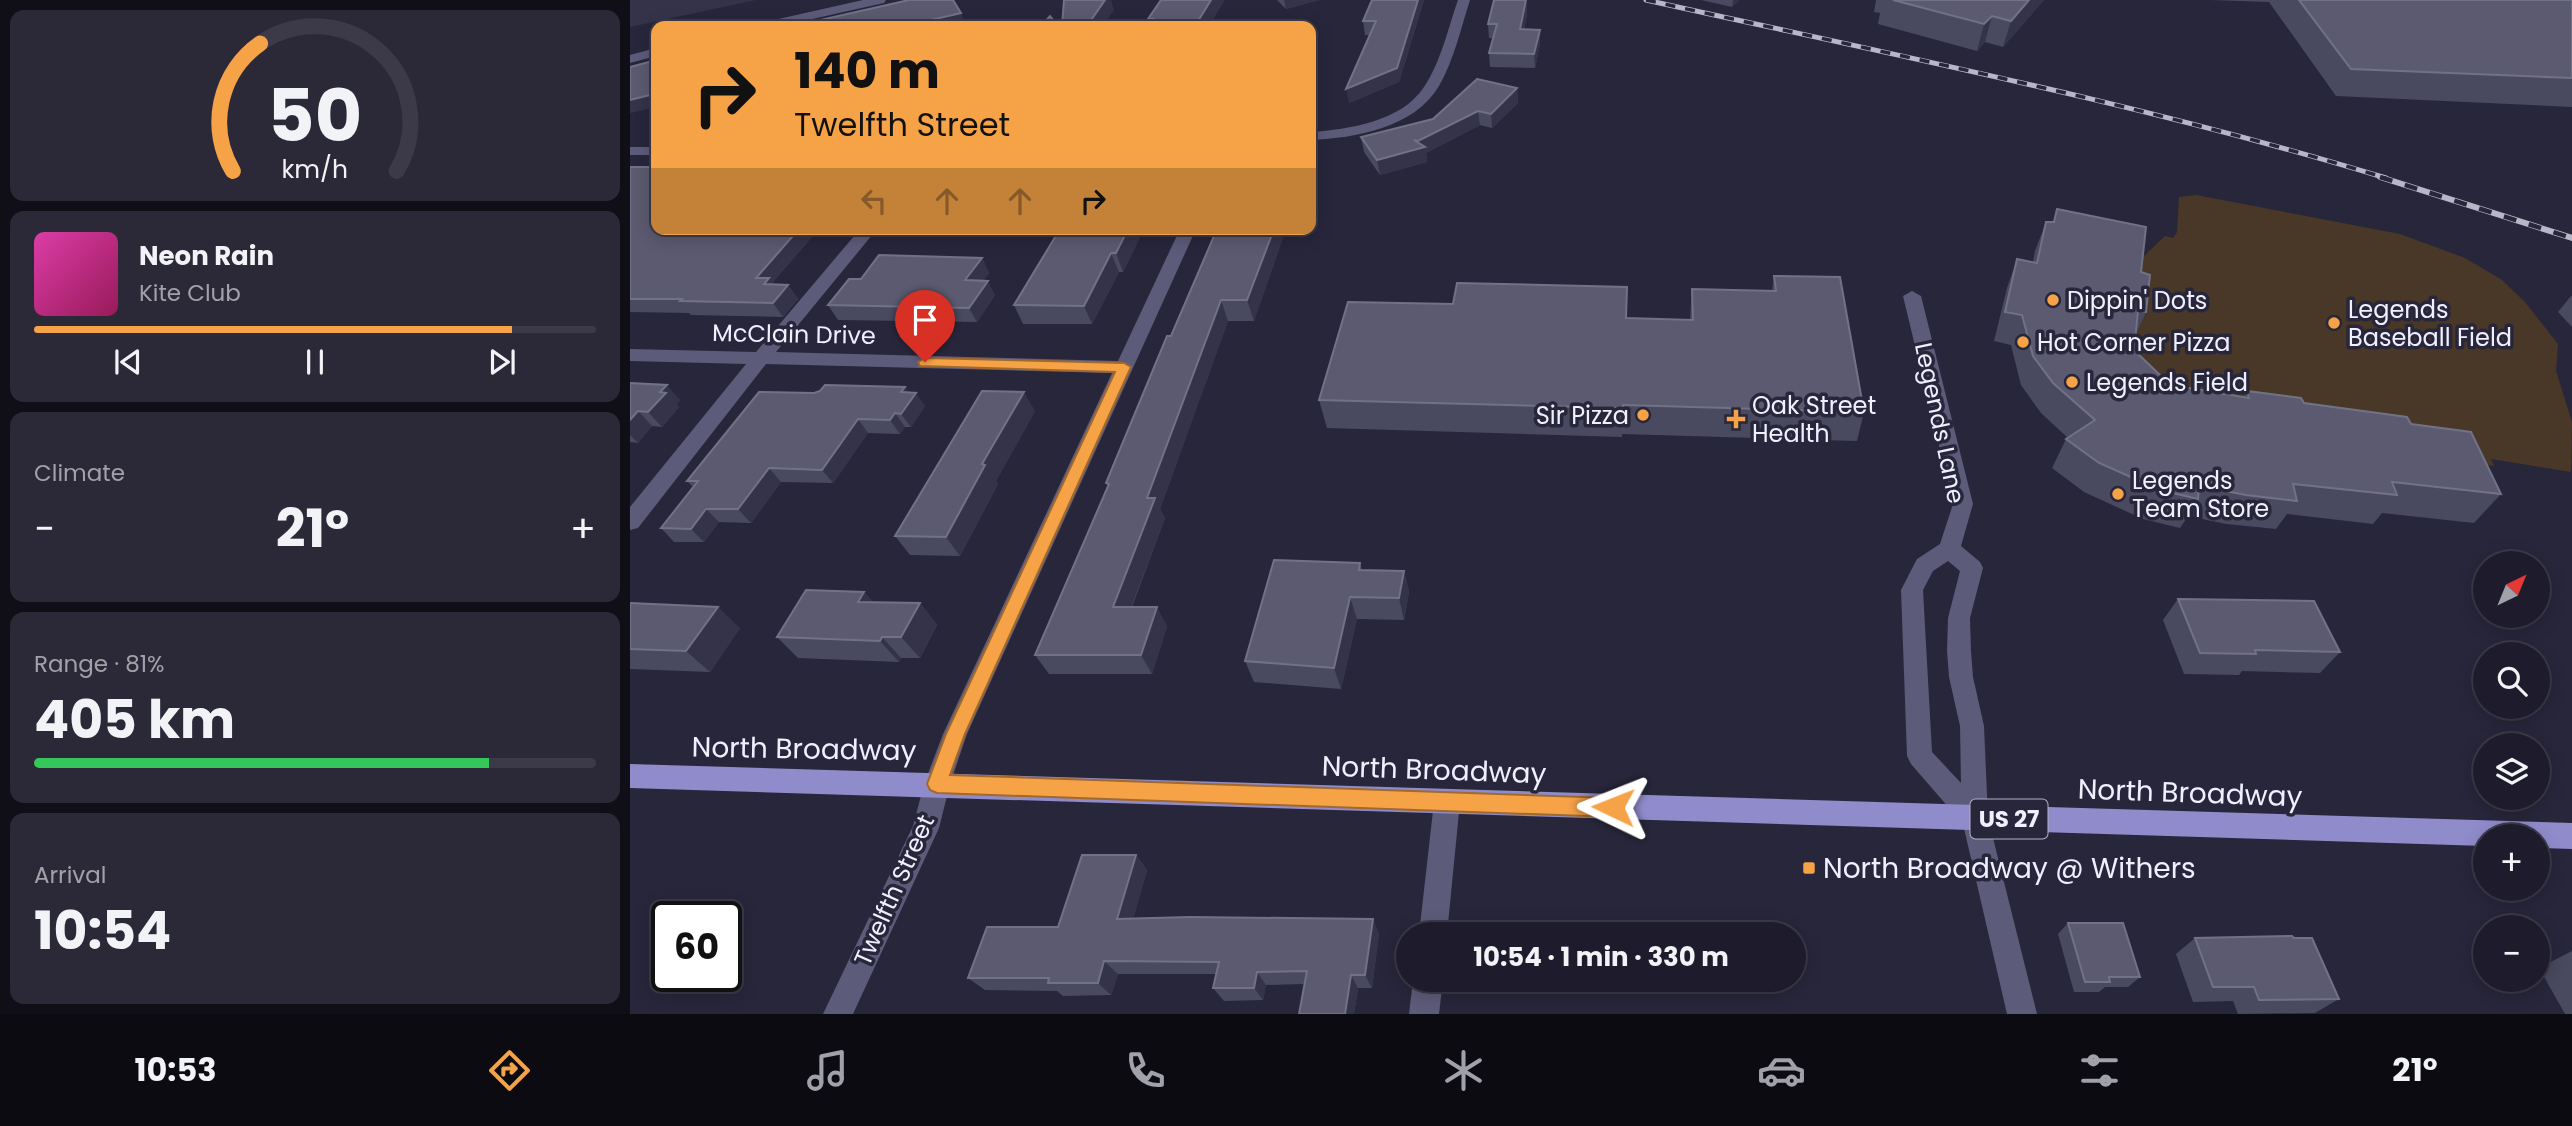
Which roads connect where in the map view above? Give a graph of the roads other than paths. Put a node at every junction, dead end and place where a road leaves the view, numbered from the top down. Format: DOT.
graph roads {
  1 [pos="880,0"];
  2 [pos="1464,0"];
  3 [pos="787,21"];
  4 [pos="651,53"];
  5 [pos="630,59"];
  6 [pos="1316,136"];
  7 [pos="630,151"];
  8 [pos="651,151"];
  9 [pos="864,235"];
  10 [pos="1185,235"];
  11 [pos="1912,296"];
  12 [pos="630,355"];
  13 [pos="761,358"];
  14 [pos="1124,367"];
  15 [pos="630,522"];
  16 [pos="1949,549"];
  17 [pos="630,776"];
  18 [pos="937,784"];
  19 [pos="1447,802"];
  20 [pos="1975,818"];
  21 [pos="2572,836"];
  22 [pos="1434,922"];
  23 [pos="1427,992"];
  24 [pos="838,1014"];
  25 [pos="1424,1014"];
  26 [pos="2022,1014"];
  1 -- 3 [label="street"];
  2 -- 6 [label="street"];
  4 -- 5 [label="street"];
  7 -- 8 [label="street"];
  9 -- 13 [label="street"];
  10 -- 14 [label="street, Twelfth Street"];
  11 -- 16 [label="street, Legends Lane"];
  12 -- 13 [label="street, McClain Drive"];
  13 -- 14 [label="street, McClain Drive"];
  13 -- 15 [label="street"];
  14 -- 18 [label="street, Twelfth Street"];
  16 -- 20 [label="street"];
  16 -- 20 [label="street"];
  17 -- 18 [label="main road, North Broadway / US 27"];
  18 -- 19 [label="main road, North Broadway / US 27"];
  18 -- 24 [label="street, Twelfth Street"];
  19 -- 20 [label="main road, North Broadway / US 27"];
  19 -- 22 [label="street"];
  20 -- 21 [label="main road, North Broadway / US 27"];
  20 -- 26 [label="street"];
  23 -- 25 [label="street"];
}
